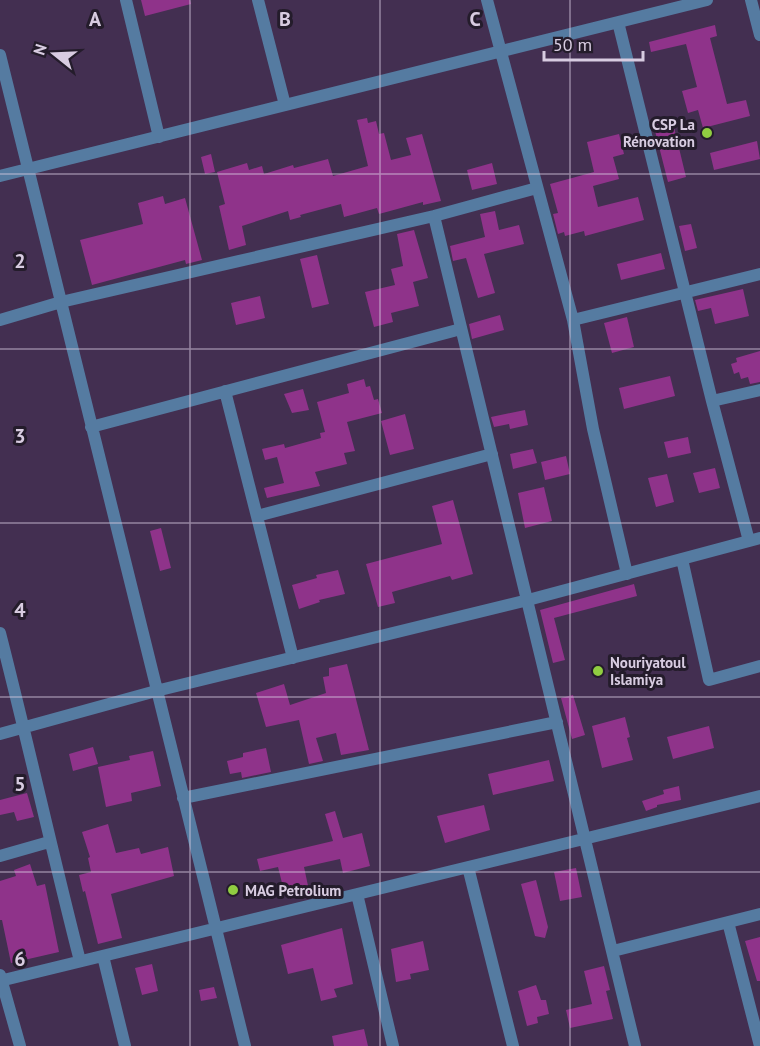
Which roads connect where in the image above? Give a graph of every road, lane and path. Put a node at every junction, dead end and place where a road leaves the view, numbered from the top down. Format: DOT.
graph roads {
  1 [pos="126,0"];
  2 [pos="258,0"];
  3 [pos="487,0"];
  4 [pos="707,0"];
  5 [pos="751,0"];
  6 [pos="618,22"];
  7 [pos="760,35"];
  8 [pos="501,51"];
  9 [pos="0,55"];
  10 [pos="285,105"];
  11 [pos="159,137"];
  12 [pos="28,169"];
  13 [pos="0,176"];
  14 [pos="537,188"];
  15 [pos="434,216"];
  16 [pos="760,274"];
  17 [pos="685,293"];
  18 [pos="61,302"];
  19 [pos="0,320"];
  20 [pos="573,320"];
  21 [pos="461,329"];
  22 [pos="760,390"];
  23 [pos="225,391"];
  24 [pos="712,401"];
  25 [pos="91,427"];
  26 [pos="492,454"];
  27 [pos="257,516"];
  28 [pos="754,540"];
  29 [pos="682,559"];
  30 [pos="627,574"];
  31 [pos="528,600"];
  32 [pos="0,633"];
  33 [pos="293,658"];
  34 [pos="760,666"];
  35 [pos="156,691"];
  36 [pos="557,722"];
  37 [pos="24,728"];
  38 [pos="0,734"];
  39 [pos="760,796"];
  40 [pos="183,798"];
  41 [pos="586,838"];
  42 [pos="49,842"];
  43 [pos="0,856"];
  44 [pos="468,867"];
  45 [pos="357,894"];
  46 [pos="760,914"];
  47 [pos="728,922"];
  48 [pos="216,928"];
  49 [pos="613,951"];
  50 [pos="103,956"];
  51 [pos="80,961"];
  52 [pos="1,978"];
  53 [pos="20,1046"];
  54 [pos="125,1046"];
  55 [pos="245,1046"];
  56 [pos="393,1046"];
  57 [pos="513,1046"];
  58 [pos="635,1046"];
  59 [pos="760,1046"];
  1 -- 11 [label="street"];
  2 -- 10 [label="street"];
  3 -- 8 [label="street"];
  4 -- 6 [label="street"];
  5 -- 7 [label="street"];
  6 -- 8 [label="street"];
  6 -- 17 [label="street"];
  8 -- 10 [label="street"];
  8 -- 14 [label="street"];
  9 -- 12 [label="street"];
  10 -- 11 [label="street"];
  11 -- 12 [label="street"];
  12 -- 13 [label="street"];
  12 -- 18 [label="street"];
  14 -- 15 [label="street"];
  14 -- 20 [label="street"];
  15 -- 18 [label="street"];
  15 -- 21 [label="street"];
  16 -- 17 [label="street"];
  17 -- 20 [label="street"];
  17 -- 24 [label="street"];
  18 -- 19 [label="street"];
  18 -- 25 [label="street"];
  20 -- 30 [label="street"];
  21 -- 23 [label="street"];
  21 -- 26 [label="street"];
  22 -- 24 [label="street"];
  23 -- 25 [label="street"];
  23 -- 27 [label="street"];
  24 -- 28 [label="street"];
  25 -- 35 [label="street"];
  26 -- 27 [label="street"];
  26 -- 31 [label="street"];
  27 -- 33 [label="street"];
  28 -- 29 [label="street"];
  29 -- 30 [label="street"];
  29 -- 34 [label="street"];
  30 -- 31 [label="street"];
  31 -- 33 [label="street"];
  31 -- 36 [label="street"];
  32 -- 37 [label="street"];
  33 -- 35 [label="street"];
  35 -- 37 [label="street"];
  35 -- 40 [label="street"];
  36 -- 40 [label="street"];
  36 -- 41 [label="street"];
  37 -- 38 [label="street"];
  37 -- 42 [label="street"];
  39 -- 41 [label="street"];
  40 -- 48 [label="street"];
  41 -- 44 [label="street"];
  41 -- 49 [label="street"];
  42 -- 43 [label="street"];
  42 -- 51 [label="street"];
  44 -- 45 [label="street"];
  44 -- 57 [label="street"];
  45 -- 48 [label="street"];
  45 -- 56 [label="street"];
  46 -- 47 [label="street"];
  47 -- 49 [label="street"];
  47 -- 59 [label="street"];
  48 -- 50 [label="street"];
  48 -- 55 [label="street"];
  49 -- 58 [label="street"];
  50 -- 51 [label="street"];
  50 -- 54 [label="street"];
  51 -- 52 [label="street"];
  52 -- 53 [label="street"];
}
